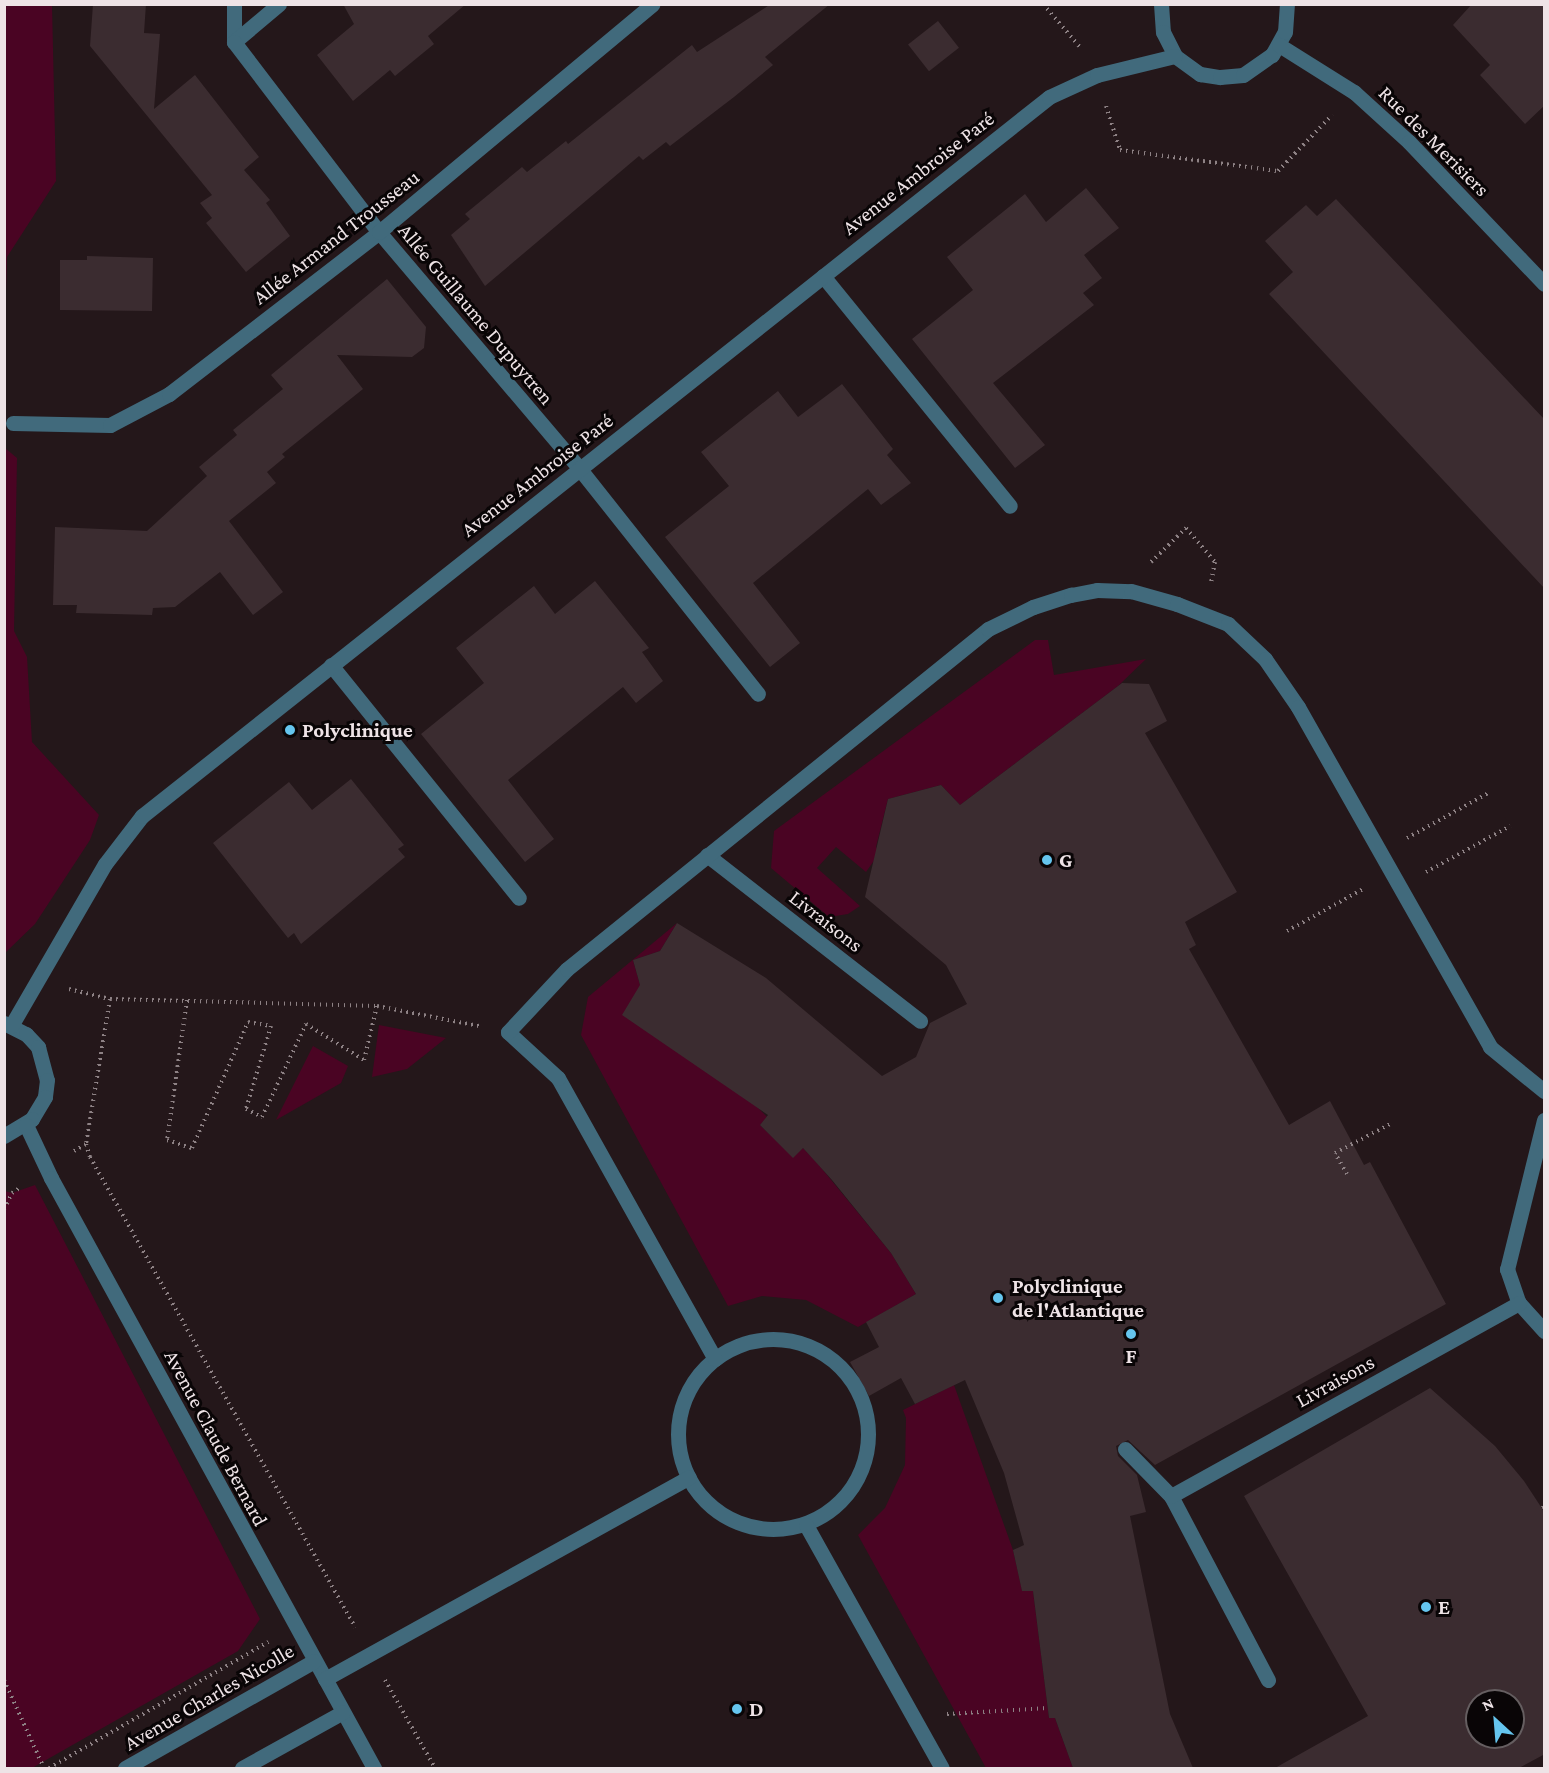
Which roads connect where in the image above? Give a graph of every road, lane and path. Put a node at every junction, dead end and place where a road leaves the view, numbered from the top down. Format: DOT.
graph roads {
  1 [pos="234,4"];
  2 [pos="279,4"];
  3 [pos="653,4"];
  4 [pos="1043,4"];
  5 [pos="1161,4"];
  6 [pos="1287,4"];
  7 [pos="234,42"];
  8 [pos="1279,45"];
  9 [pos="1175,56"];
  10 [pos="1097,75"];
  11 [pos="1354,92"];
  12 [pos="378,232"];
  13 [pos="823,276"];
  14 [pos="1545,284"];
  15 [pos="13,423"];
  16 [pos="579,468"];
  17 [pos="1010,506"];
  18 [pos="1148,596"];
  19 [pos="1205,614"];
  20 [pos="331,665"];
  21 [pos="758,694"];
  22 [pos="1490,792"];
  23 [pos="1510,826"];
  24 [pos="1380,852"];
  25 [pos="707,855"];
  26 [pos="1395,879"];
  27 [pos="519,898"];
  28 [pos="1287,932"];
  29 [pos="37,981"];
  30 [pos="110,999"];
  31 [pos="187,1000"];
  32 [pos="377,1006"];
  33 [pos="920,1021"];
  34 [pos="8,1025"];
  35 [pos="508,1032"];
  36 [pos="1545,1091"];
  37 [pos="1545,1120"];
  38 [pos="1392,1123"];
  39 [pos="26,1125"];
  40 [pos="4,1136"];
  41 [pos="1347,1174"];
  42 [pos="1519,1303"];
  43 [pos="1545,1331"];
  44 [pos="715,1359"];
  45 [pos="1125,1449"];
  46 [pos="689,1477"];
  47 [pos="1171,1496"];
  48 [pos="806,1525"];
  49 [pos="295,1627"];
  50 [pos="370,1654"];
  51 [pos="314,1661"];
  52 [pos="325,1679"];
  53 [pos="4,1680"];
  54 [pos="1268,1680"];
  55 [pos="1047,1708"];
  56 [pos="343,1712"];
  57 [pos="920,1729"];
  58 [pos="44,1768"];
  59 [pos="49,1768"];
  60 [pos="126,1768"];
  61 [pos="242,1768"];
  62 [pos="374,1768"];
  63 [pos="435,1768"];
  64 [pos="942,1768"];
  1 -- 7 [label="street"];
  2 -- 7 [label="street"];
  3 -- 12 [label="street, Allée Armand Trousseau"];
  4 -- 10 [label="path"];
  5 -- 9 [label="street"];
  6 -- 8 [label="street"];
  7 -- 12 [label="street, Allée Guillaume Dupuytren"];
  8 -- 9 [label="street"];
  8 -- 11 [label="street, Rue des Merisiers"];
  9 -- 10 [label="street, Avenue Ambroise Paré"];
  10 -- 11 [label="path"];
  10 -- 13 [label="street, Avenue Ambroise Paré"];
  11 -- 14 [label="street, Rue des Merisiers"];
  12 -- 15 [label="street, Allée Armand Trousseau"];
  12 -- 16 [label="street, Allée Guillaume Dupuytren"];
  13 -- 16 [label="street, Avenue Ambroise Paré"];
  13 -- 17 [label="street"];
  16 -- 20 [label="street, Avenue Ambroise Paré"];
  16 -- 21 [label="street, Allée Guillaume Dupuytren"];
  18 -- 19 [label="street"];
  18 -- 19 [label="path"];
  18 -- 25 [label="street"];
  19 -- 24 [label="street"];
  20 -- 27 [label="street"];
  20 -- 29 [label="street, Avenue Ambroise Paré"];
  22 -- 24 [label="path"];
  23 -- 26 [label="path"];
  24 -- 26 [label="street"];
  25 -- 33 [label="street, Livraisons"];
  25 -- 35 [label="street"];
  26 -- 28 [label="path"];
  26 -- 36 [label="street"];
  29 -- 30 [label="path"];
  29 -- 34 [label="street, Avenue Ambroise Paré"];
  30 -- 31 [label="path"];
  30 -- 50 [label="path"];
  31 -- 32 [label="path"];
  31 -- 32 [label="path"];
  32 -- 35 [label="path"];
  34 -- 39 [label="street"];
  35 -- 44 [label="street"];
  37 -- 42 [label="street"];
  38 -- 41 [label="path"];
  39 -- 40 [label="street"];
  39 -- 49 [label="street, Avenue Claude Bernard"];
  42 -- 43 [label="street"];
  42 -- 47 [label="street, Livraisons"];
  44 -- 46 [label="street"];
  44 -- 48 [label="street"];
  45 -- 47 [label="street"];
  46 -- 48 [label="street"];
  46 -- 50 [label="street"];
  47 -- 54 [label="street"];
  48 -- 57 [label="street"];
  49 -- 51 [label="street, Avenue Claude Bernard"];
  49 -- 59 [label="path"];
  50 -- 52 [label="street"];
  50 -- 63 [label="path"];
  51 -- 52 [label="street, Avenue Claude Bernard"];
  51 -- 60 [label="street, Avenue Charles Nicolle"];
  52 -- 56 [label="street, Avenue Claude Bernard"];
  53 -- 58 [label="path"];
  55 -- 57 [label="path"];
  56 -- 61 [label="street"];
  56 -- 62 [label="street, Avenue Claude Bernard"];
  57 -- 64 [label="street"];
}
